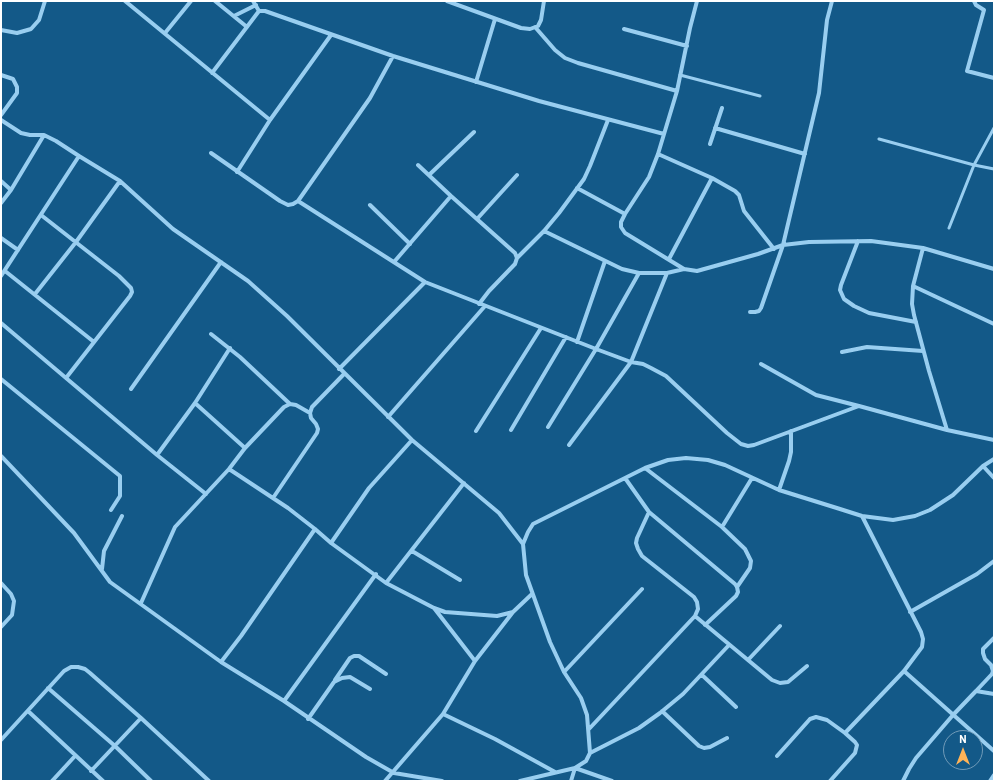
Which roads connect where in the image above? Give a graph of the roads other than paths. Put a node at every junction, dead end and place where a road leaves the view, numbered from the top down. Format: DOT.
graph roads {
  1 [pos="45,1"];
  2 [pos="125,1"];
  3 [pos="191,1"];
  4 [pos="215,1"];
  5 [pos="253,1"];
  6 [pos="447,1"];
  7 [pos="544,1"];
  8 [pos="697,1"];
  9 [pos="832,1"];
  10 [pos="974,1"];
  11 [pos="256,6"];
  12 [pos="259,11"];
  13 [pos="234,16"];
  14 [pos="494,19"];
  15 [pos="247,27"];
  16 [pos="535,27"];
  17 [pos="624,29"];
  18 [pos="1,30"];
  19 [pos="165,33"];
  20 [pos="331,35"];
  21 [pos="687,46"];
  22 [pos="394,56"];
  23 [pos="212,73"];
  24 [pos="1,75"];
  25 [pos="680,75"];
  26 [pos="994,78"];
  27 [pos="476,82"];
  28 [pos="677,91"];
  29 [pos="760,96"];
  30 [pos="722,108"];
  31 [pos="1,115"];
  32 [pos="1,120"];
  33 [pos="270,120"];
  34 [pos="608,120"];
  35 [pos="715,128"];
  36 [pos="994,128"];
  37 [pos="474,132"];
  38 [pos="664,134"];
  39 [pos="44,135"];
  40 [pos="879,139"];
  41 [pos="710,144"];
  42 [pos="211,153"];
  43 [pos="658,154"];
  44 [pos="805,154"];
  45 [pos="79,156"];
  46 [pos="418,165"];
  47 [pos="974,165"];
  48 [pos="994,169"];
  49 [pos="237,172"];
  50 [pos="429,175"];
  51 [pos="517,175"];
  52 [pos="712,178"];
  53 [pos="1,181"];
  54 [pos="120,181"];
  55 [pos="578,188"];
  56 [pos="11,190"];
  57 [pos="451,196"];
  58 [pos="298,201"];
  59 [pos="1,203"];
  60 [pos="370,205"];
  61 [pos="624,214"];
  62 [pos="41,215"];
  63 [pos="477,219"];
  64 [pos="949,228"];
  65 [pos="544,231"];
  66 [pos="1,238"];
  67 [pos="858,241"];
  68 [pos="76,242"];
  69 [pos="410,244"];
  70 [pos="783,246"];
  71 [pos="923,248"];
  72 [pos="774,249"];
  73 [pos="18,250"];
  74 [pos="517,258"];
  75 [pos="669,259"];
  76 [pos="605,261"];
  77 [pos="221,262"];
  78 [pos="394,262"];
  79 [pos="684,269"];
  80 [pos="994,269"];
  81 [pos="5,271"];
  82 [pos="639,273"];
  83 [pos="667,273"];
  84 [pos="1,276"];
  85 [pos="425,282"];
  86 [pos="913,286"];
  87 [pos="35,294"];
  88 [pos="479,304"];
  89 [pos="485,306"];
  90 [pos="750,312"];
  91 [pos="916,322"];
  92 [pos="1,323"];
  93 [pos="994,324"];
  94 [pos="541,328"];
  95 [pos="211,334"];
  96 [pos="566,338"];
  97 [pos="94,342"];
  98 [pos="577,342"];
  99 [pos="230,348"];
  100 [pos="596,349"];
  101 [pos="923,351"];
  102 [pos="842,352"];
  103 [pos="631,362"];
  104 [pos="761,364"];
  105 [pos="339,369"];
  106 [pos="344,374"];
  107 [pos="66,378"];
  108 [pos="1,379"];
  109 [pos="131,389"];
  110 [pos="195,403"];
  111 [pos="290,404"];
  112 [pos="859,406"];
  113 [pos="310,413"];
  114 [pos="388,417"];
  115 [pos="548,427"];
  116 [pos="511,430"];
  117 [pos="947,430"];
  118 [pos="476,431"];
  119 [pos="791,432"];
  120 [pos="412,440"];
  121 [pos="994,440"];
  122 [pos="569,445"];
  123 [pos="245,448"];
  124 [pos="157,455"];
  125 [pos="1,456"];
  126 [pos="994,459"];
  127 [pos="983,466"];
  128 [pos="229,468"];
  129 [pos="645,468"];
  130 [pos="624,478"];
  131 [pos="752,478"];
  132 [pos="994,478"];
  133 [pos="464,483"];
  134 [pos="779,490"];
  135 [pos="206,494"];
  136 [pos="273,498"];
  137 [pos="111,510"];
  138 [pos="649,512"];
  139 [pos="122,516"];
  140 [pos="862,516"];
  141 [pos="722,528"];
  142 [pos="315,529"];
  143 [pos="331,543"];
  144 [pos="523,544"];
  145 [pos="412,551"];
  146 [pos="994,561"];
  147 [pos="102,570"];
  148 [pos="376,574"];
  149 [pos="460,580"];
  150 [pos="1,583"];
  151 [pos="386,583"];
  152 [pos="737,587"];
  153 [pos="642,589"];
  154 [pos="532,594"];
  155 [pos="142,603"];
  156 [pos="434,608"];
  157 [pos="513,612"];
  158 [pos="910,612"];
  159 [pos="695,616"];
  160 [pos="705,625"];
  161 [pos="780,626"];
  162 [pos="1,628"];
  163 [pos="994,638"];
  164 [pos="729,645"];
  165 [pos="748,660"];
  166 [pos="475,661"];
  167 [pos="222,662"];
  168 [pos="808,666"];
  169 [pos="904,671"];
  170 [pos="564,672"];
  171 [pos="386,674"];
  172 [pos="702,675"];
  173 [pos="334,682"];
  174 [pos="48,688"];
  175 [pos="370,689"];
  176 [pos="976,691"];
  177 [pos="994,694"];
  178 [pos="284,701"];
  179 [pos="736,707"];
  180 [pos="28,711"];
  181 [pos="662,711"];
  182 [pos="443,714"];
  183 [pos="953,715"];
  184 [pos="141,718"];
  185 [pos="308,719"];
  186 [pos="589,729"];
  187 [pos="845,733"];
  188 [pos="727,738"];
  189 [pos="1,740"];
  190 [pos="115,746"];
  191 [pos="994,751"];
  192 [pos="590,753"];
  193 [pos="75,756"];
  194 [pos="777,756"];
  195 [pos="575,768"];
  196 [pos="91,771"];
  197 [pos="555,772"];
  198 [pos="394,773"];
  199 [pos="994,775"];
  200 [pos="204,776"];
  201 [pos="52,781"];
  202 [pos="103,781"];
  203 [pos="151,781"];
  204 [pos="200,781"];
  205 [pos="209,781"];
  206 [pos="386,781"];
  207 [pos="442,781"];
  208 [pos="520,781"];
  209 [pos="571,781"];
  210 [pos="612,781"];
  211 [pos="830,781"];
  212 [pos="903,781"];
  213 [pos="990,781"];
  1 -- 18 [label="street"];
  2 -- 19 [label="street"];
  3 -- 19 [label="street"];
  4 -- 13 [label="street"];
  5 -- 11 [label="street"];
  6 -- 14 [label="street"];
  7 -- 16 [label="street"];
  8 -- 21 [label="street"];
  9 -- 44 [label="street"];
  10 -- 26 [label="street"];
  11 -- 12 [label="street"];
  11 -- 13 [label="street"];
  12 -- 15 [label="street"];
  12 -- 20 [label="street"];
  13 -- 15 [label="street"];
  14 -- 16 [label="street"];
  14 -- 27 [label="street"];
  15 -- 23 [label="street"];
  16 -- 28 [label="street"];
  17 -- 21 [label="street"];
  19 -- 23 [label="street"];
  20 -- 22 [label="street"];
  20 -- 33 [label="street"];
  21 -- 25 [label="street"];
  22 -- 27 [label="street"];
  22 -- 58 [label="street"];
  23 -- 33 [label="street"];
  24 -- 31 [label="street"];
  25 -- 28 [label="street"];
  25 -- 29 [label="lane"];
  27 -- 34 [label="street"];
  28 -- 38 [label="street"];
  30 -- 35 [label="street"];
  32 -- 39 [label="street"];
  33 -- 49 [label="street"];
  34 -- 38 [label="street"];
  34 -- 55 [label="street"];
  35 -- 41 [label="street"];
  35 -- 44 [label="street"];
  36 -- 47 [label="lane"];
  37 -- 50 [label="street"];
  38 -- 43 [label="street"];
  39 -- 45 [label="street"];
  39 -- 56 [label="street"];
  40 -- 47 [label="lane"];
  42 -- 49 [label="street"];
  43 -- 52 [label="street"];
  43 -- 61 [label="street"];
  44 -- 70 [label="street"];
  45 -- 54 [label="street"];
  45 -- 62 [label="street"];
  46 -- 50 [label="street"];
  47 -- 48 [label="lane"];
  47 -- 64 [label="lane"];
  49 -- 58 [label="street"];
  50 -- 57 [label="street"];
  51 -- 63 [label="street"];
  52 -- 72 [label="street"];
  52 -- 75 [label="street"];
  53 -- 56 [label="street"];
  54 -- 68 [label="street"];
  54 -- 77 [label="street"];
  55 -- 61 [label="street"];
  55 -- 65 [label="street"];
  56 -- 59 [label="street"];
  57 -- 63 [label="street"];
  57 -- 69 [label="street"];
  58 -- 78 [label="street"];
  60 -- 69 [label="street"];
  61 -- 75 [label="street"];
  62 -- 68 [label="street"];
  62 -- 73 [label="street"];
  63 -- 74 [label="street"];
  65 -- 74 [label="street"];
  65 -- 76 [label="street"];
  66 -- 73 [label="street"];
  67 -- 70 [label="street"];
  67 -- 71 [label="street"];
  67 -- 91 [label="street"];
  68 -- 87 [label="street"];
  68 -- 97 [label="street"];
  69 -- 78 [label="street"];
  70 -- 72 [label="street"];
  70 -- 90 [label="street"];
  71 -- 80 [label="street"];
  71 -- 86 [label="street"];
  72 -- 79 [label="street"];
  73 -- 81 [label="street"];
  74 -- 88 [label="street"];
  75 -- 79 [label="street"];
  76 -- 82 [label="street"];
  76 -- 98 [label="street"];
  77 -- 105 [label="street"];
  77 -- 109 [label="street"];
  78 -- 85 [label="street"];
  79 -- 83 [label="street"];
  81 -- 84 [label="street"];
  81 -- 87 [label="street"];
  82 -- 83 [label="street"];
  82 -- 100 [label="street"];
  83 -- 103 [label="street"];
  85 -- 88 [label="street"];
  85 -- 105 [label="street"];
  86 -- 91 [label="street"];
  86 -- 93 [label="street"];
  87 -- 97 [label="street"];
  88 -- 89 [label="street"];
  89 -- 94 [label="street"];
  89 -- 114 [label="street"];
  91 -- 101 [label="street"];
  92 -- 107 [label="street"];
  94 -- 96 [label="street"];
  94 -- 118 [label="street"];
  95 -- 99 [label="street"];
  96 -- 98 [label="street"];
  96 -- 116 [label="street"];
  97 -- 107 [label="street"];
  98 -- 100 [label="street"];
  99 -- 110 [label="street"];
  99 -- 111 [label="street"];
  100 -- 103 [label="street"];
  100 -- 115 [label="street"];
  101 -- 102 [label="street"];
  101 -- 117 [label="street"];
  103 -- 119 [label="street"];
  103 -- 122 [label="street"];
  104 -- 112 [label="street"];
  105 -- 106 [label="street"];
  106 -- 113 [label="street"];
  106 -- 114 [label="street"];
  107 -- 124 [label="street"];
  108 -- 137 [label="street"];
  110 -- 123 [label="street"];
  110 -- 124 [label="street"];
  111 -- 113 [label="street"];
  111 -- 123 [label="street"];
  112 -- 117 [label="street"];
  112 -- 119 [label="street"];
  113 -- 136 [label="street"];
  114 -- 120 [label="street"];
  117 -- 121 [label="street"];
  119 -- 134 [label="street"];
  120 -- 133 [label="street"];
  120 -- 143 [label="street"];
  123 -- 128 [label="street"];
  124 -- 135 [label="street"];
  125 -- 147 [label="street"];
  126 -- 127 [label="street"];
  127 -- 132 [label="street"];
  127 -- 140 [label="street"];
  128 -- 135 [label="street"];
  128 -- 136 [label="street"];
  129 -- 130 [label="street"];
  129 -- 131 [label="street"];
  129 -- 141 [label="street"];
  130 -- 138 [label="street"];
  130 -- 144 [label="street"];
  131 -- 134 [label="street"];
  131 -- 141 [label="street"];
  133 -- 144 [label="street"];
  133 -- 145 [label="street"];
  134 -- 140 [label="street"];
  135 -- 155 [label="street"];
  136 -- 142 [label="street"];
  138 -- 152 [label="street"];
  138 -- 159 [label="street"];
  139 -- 147 [label="street"];
  140 -- 158 [label="street"];
  141 -- 152 [label="street"];
  142 -- 143 [label="street"];
  142 -- 167 [label="street"];
  143 -- 148 [label="street"];
  144 -- 154 [label="street"];
  145 -- 149 [label="street"];
  145 -- 151 [label="street"];
  146 -- 158 [label="street"];
  147 -- 155 [label="street"];
  148 -- 151 [label="street"];
  148 -- 178 [label="street"];
  150 -- 162 [label="street"];
  151 -- 156 [label="street"];
  152 -- 160 [label="street"];
  153 -- 170 [label="street"];
  154 -- 157 [label="street"];
  154 -- 170 [label="street"];
  155 -- 167 [label="street"];
  156 -- 157 [label="street"];
  156 -- 166 [label="street"];
  157 -- 166 [label="street"];
  158 -- 169 [label="street"];
  159 -- 160 [label="street"];
  159 -- 186 [label="street"];
  160 -- 164 [label="street"];
  161 -- 165 [label="street"];
  163 -- 176 [label="street"];
  164 -- 165 [label="street"];
  164 -- 172 [label="street"];
  165 -- 168 [label="street"];
  166 -- 182 [label="street"];
  167 -- 178 [label="street"];
  169 -- 183 [label="street"];
  169 -- 187 [label="street"];
  170 -- 186 [label="street"];
  171 -- 173 [label="street"];
  172 -- 179 [label="street"];
  172 -- 181 [label="street"];
  173 -- 175 [label="street"];
  173 -- 185 [label="street"];
  174 -- 180 [label="street"];
  174 -- 184 [label="street"];
  174 -- 190 [label="street"];
  176 -- 177 [label="street"];
  176 -- 183 [label="street"];
  178 -- 185 [label="street"];
  180 -- 189 [label="street"];
  180 -- 193 [label="street"];
  181 -- 188 [label="street"];
  181 -- 192 [label="street"];
  182 -- 197 [label="street"];
  182 -- 198 [label="street"];
  183 -- 191 [label="street"];
  183 -- 212 [label="street"];
  184 -- 190 [label="street"];
  184 -- 200 [label="street"];
  185 -- 198 [label="street"];
  186 -- 192 [label="street"];
  187 -- 194 [label="street"];
  187 -- 211 [label="street"];
  190 -- 196 [label="street"];
  190 -- 203 [label="street"];
  192 -- 195 [label="street"];
  193 -- 196 [label="street"];
  193 -- 201 [label="street"];
  195 -- 197 [label="street"];
  195 -- 209 [label="street"];
  195 -- 210 [label="street"];
  196 -- 202 [label="street"];
  197 -- 208 [label="street"];
  198 -- 206 [label="street"];
  198 -- 207 [label="street"];
  199 -- 213 [label="street"];
  200 -- 204 [label="street"];
  200 -- 205 [label="street"];
}
